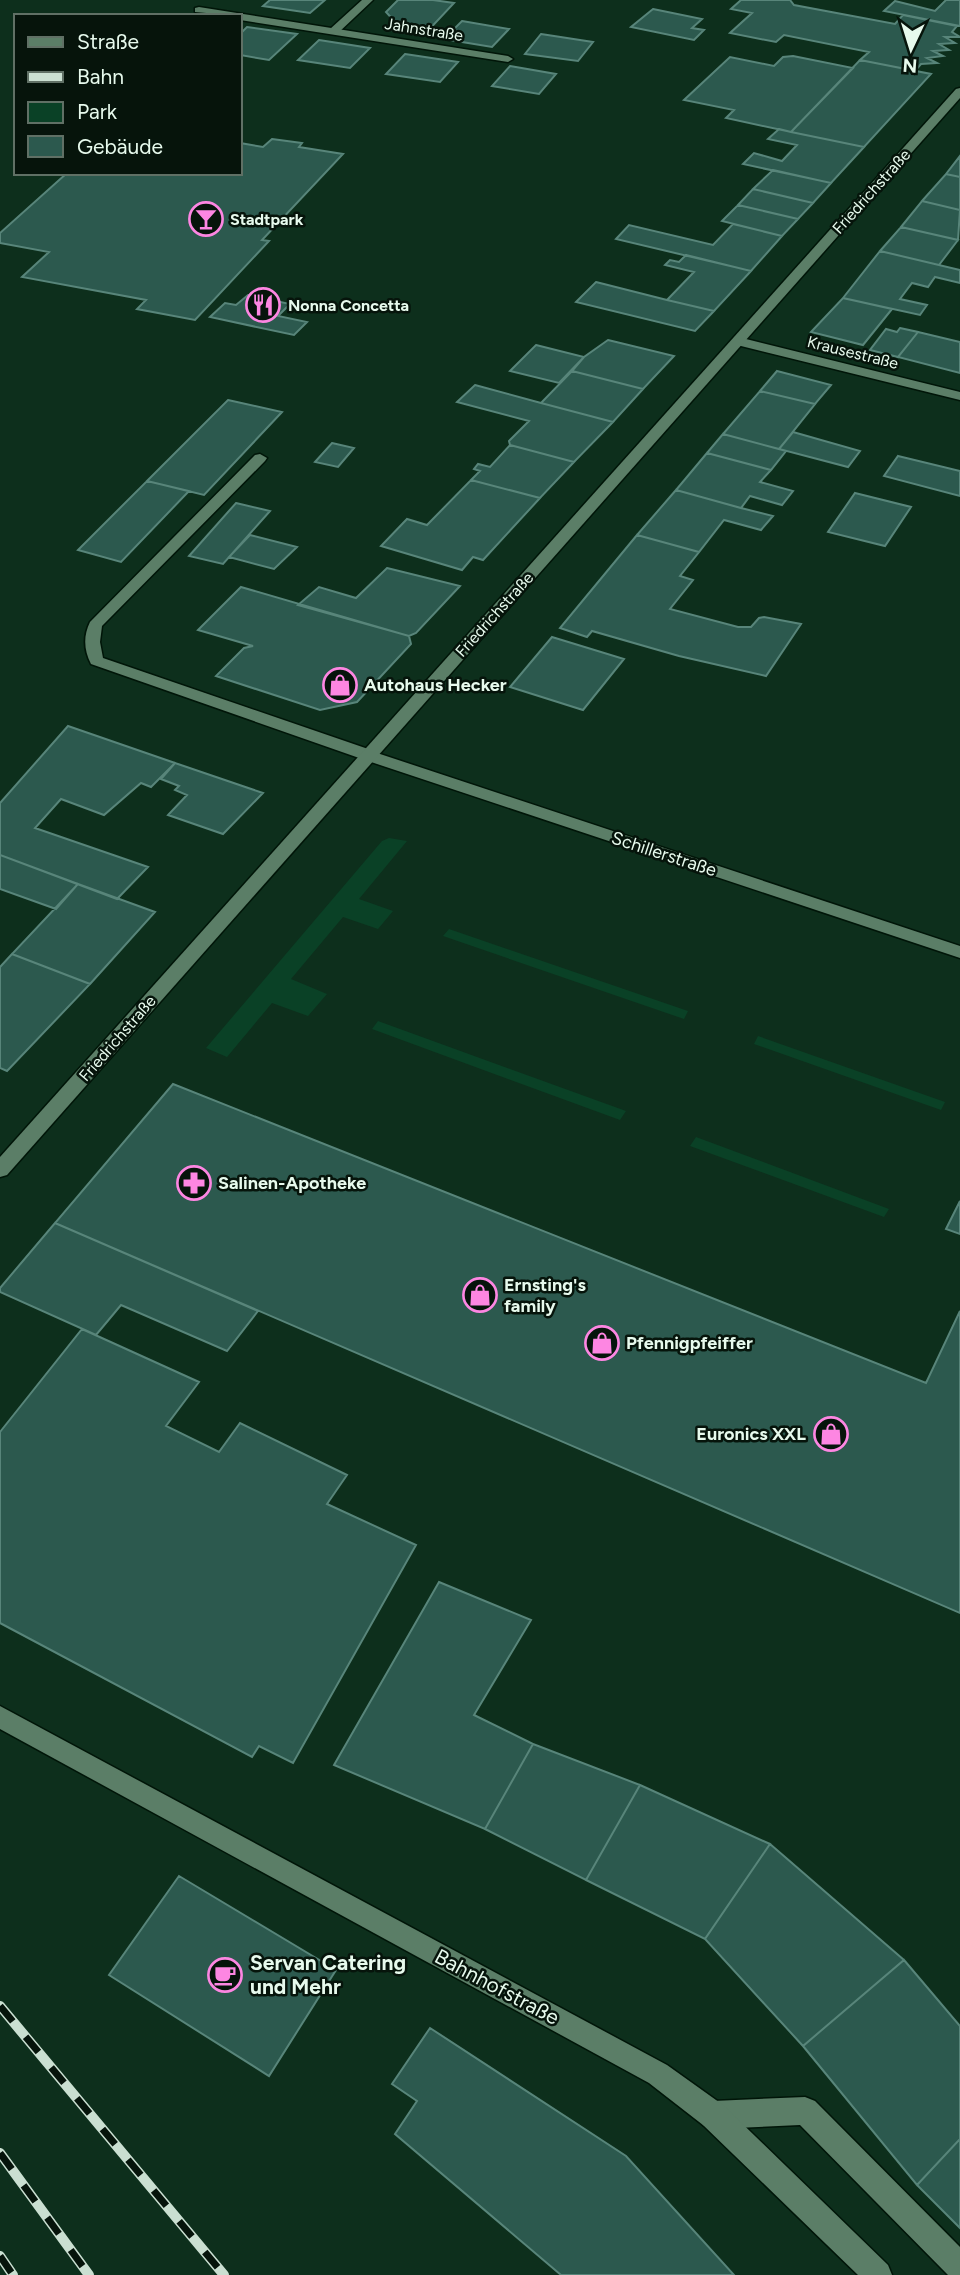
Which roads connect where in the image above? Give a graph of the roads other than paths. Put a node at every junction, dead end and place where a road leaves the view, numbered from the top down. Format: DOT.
graph roads {
  1 [pos="369,0"];
  2 [pos="199,10"];
  3 [pos="222,14"];
  4 [pos="242,17"];
  5 [pos="334,31"];
  6 [pos="508,59"];
  7 [pos="960,91"];
  8 [pos="738,341"];
  9 [pos="960,396"];
  10 [pos="260,458"];
  11 [pos="368,755"];
  12 [pos="960,952"];
  13 [pos="0,1170"];
  14 [pos="0,1717"];
  15 [pos="713,2115"];
  16 [pos="960,2267"];
  17 [pos="878,2275"];
  1 -- 5 [label="street, Jahnstraße"];
  2 -- 3 [label="street"];
  4 -- 5 [label="street, Jahnstraße"];
  5 -- 6 [label="street, Jahnstraße"];
  7 -- 8 [label="street, Friedrichstraße"];
  8 -- 9 [label="street, Krausestraße"];
  8 -- 11 [label="street, Friedrichstraße"];
  10 -- 11 [label="street, Schillerstraße"];
  11 -- 12 [label="street, Schillerstraße"];
  11 -- 13 [label="street, Friedrichstraße"];
  14 -- 15 [label="street, Bahnhofstraße"];
  15 -- 16 [label="street"];
  15 -- 17 [label="street, Bahnhofstraße"];
}
